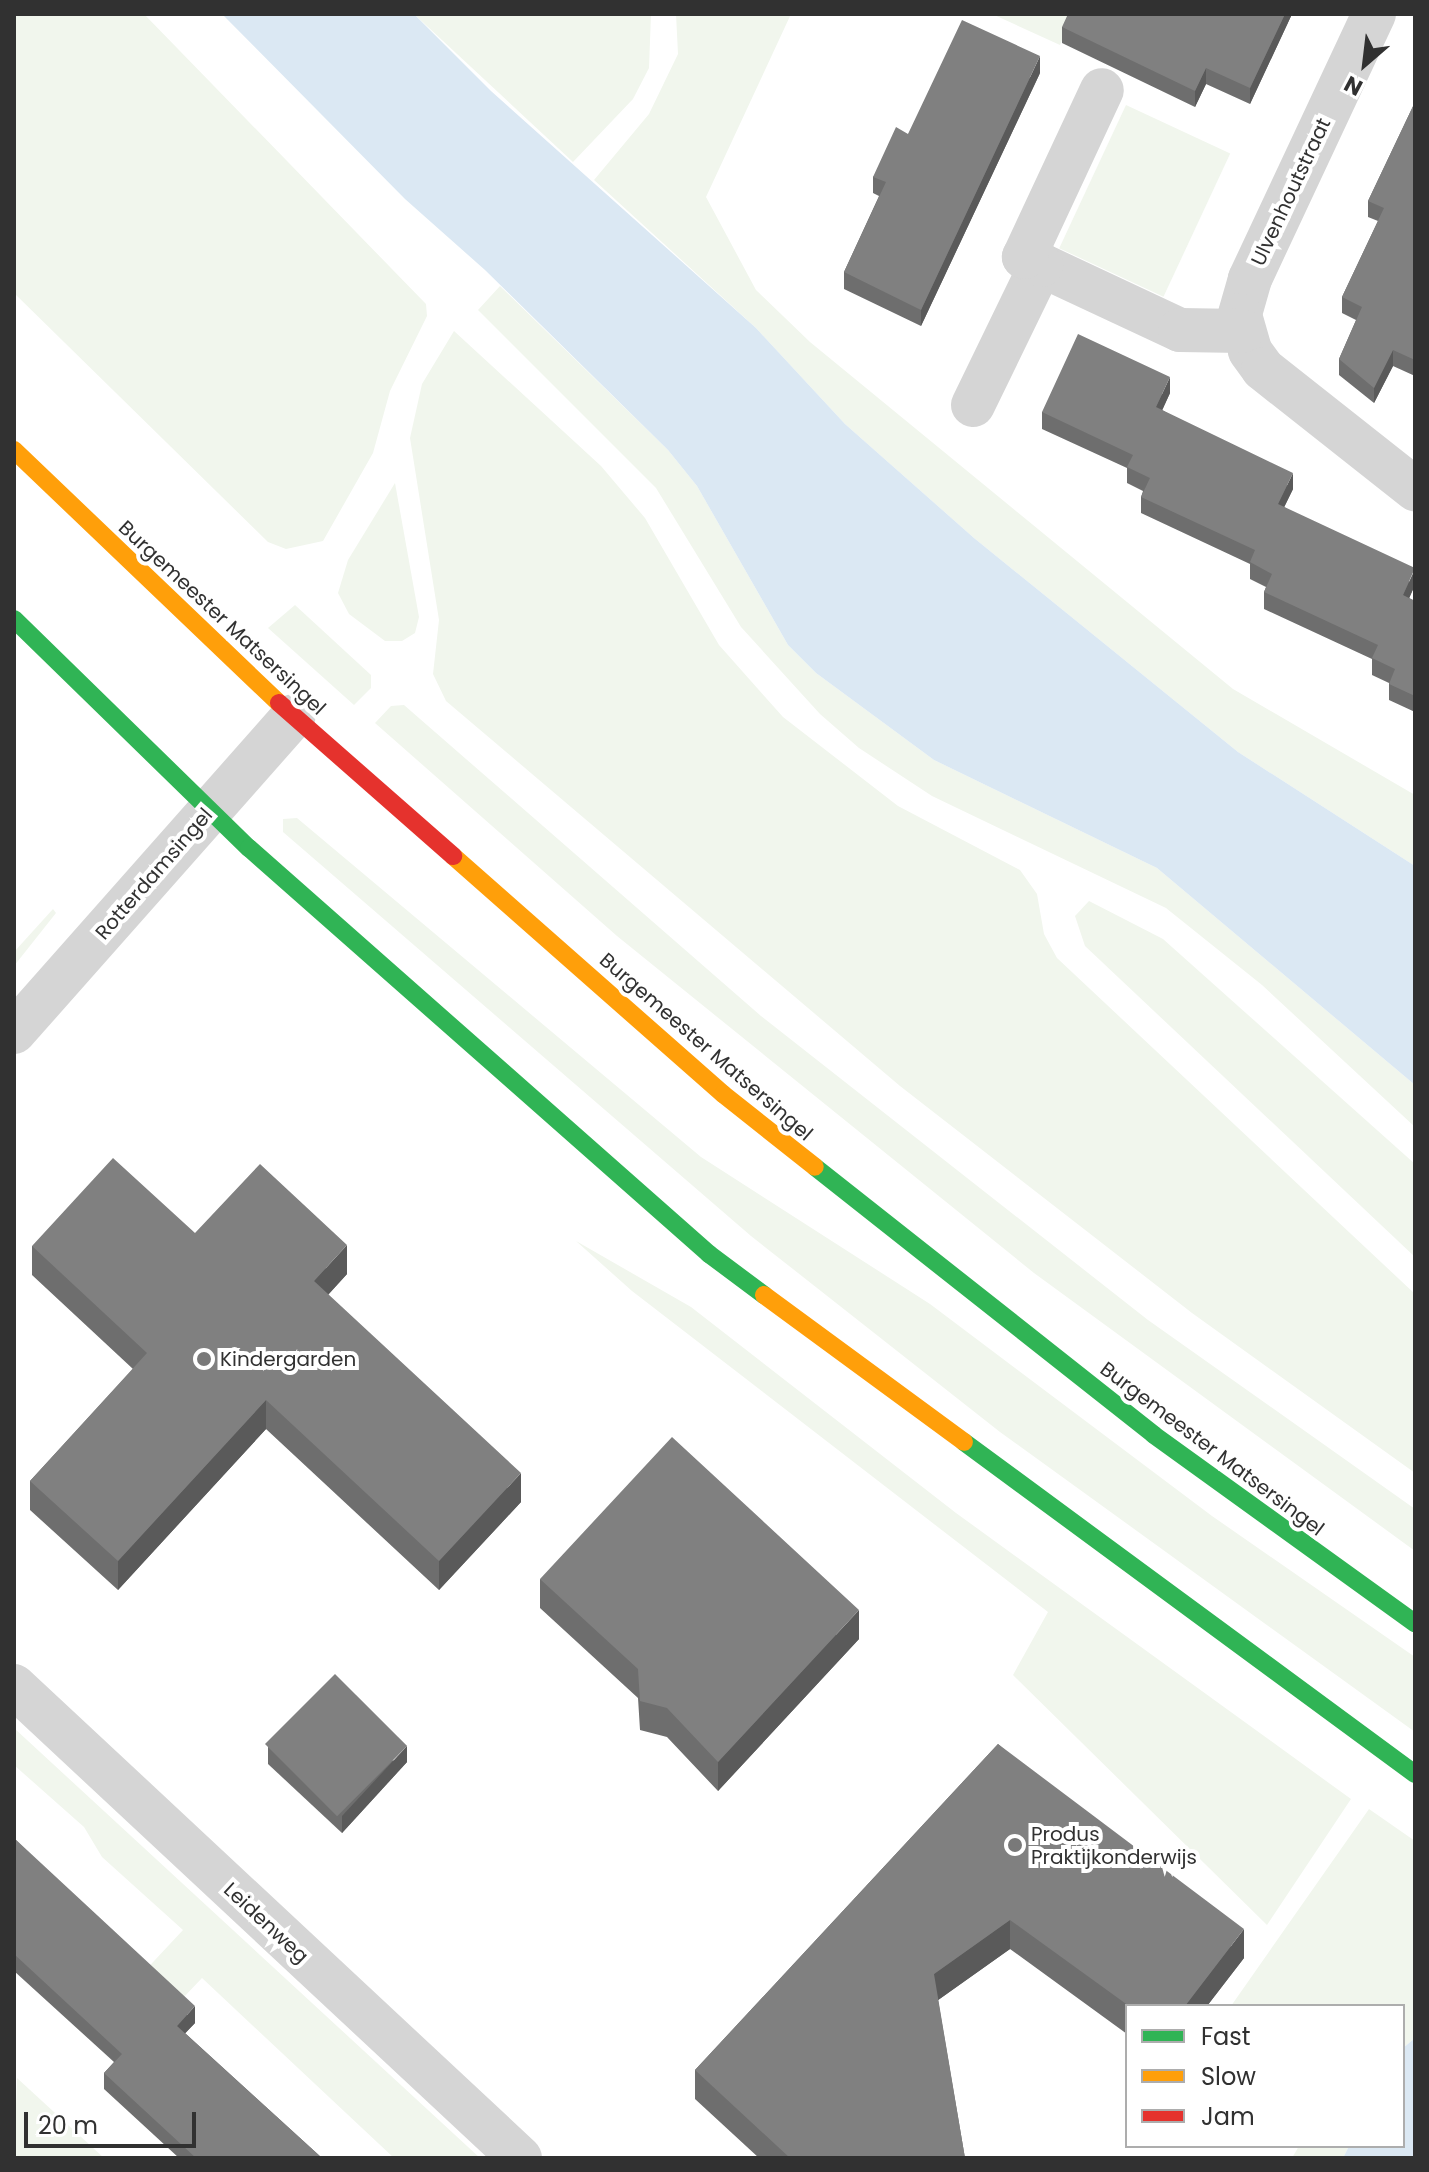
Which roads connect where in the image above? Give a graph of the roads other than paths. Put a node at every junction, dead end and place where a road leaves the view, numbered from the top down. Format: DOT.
graph roads {
  1 [pos="1374,14"];
  2 [pos="1102,90"];
  3 [pos="1041,265"];
  4 [pos="1242,331"];
  5 [pos="973,405"];
  6 [pos="14,450"];
  7 [pos="1415,489"];
  8 [pos="14,619"];
  9 [pos="294,716"];
  10 [pos="210,810"];
  11 [pos="14,1032"];
  12 [pos="1415,1623"];
  13 [pos="14,1686"];
  14 [pos="1415,1774"];
  15 [pos="520,2158"];
  1 -- 4 [label="street, Ulvenhoutstraat"];
  2 -- 3 [label="street"];
  3 -- 4 [label="street"];
  3 -- 5 [label="street"];
  4 -- 7 [label="street"];
  6 -- 9 [label="main road, Burgemeester Matsersingel"];
  8 -- 10 [label="main road"];
  9 -- 10 [label="street, Rotterdamsingel"];
  9 -- 12 [label="main road, Burgemeester Matsersingel"];
  10 -- 11 [label="street, Rotterdamsingel"];
  10 -- 14 [label="main road"];
  13 -- 15 [label="street, Leidenweg"];
}
